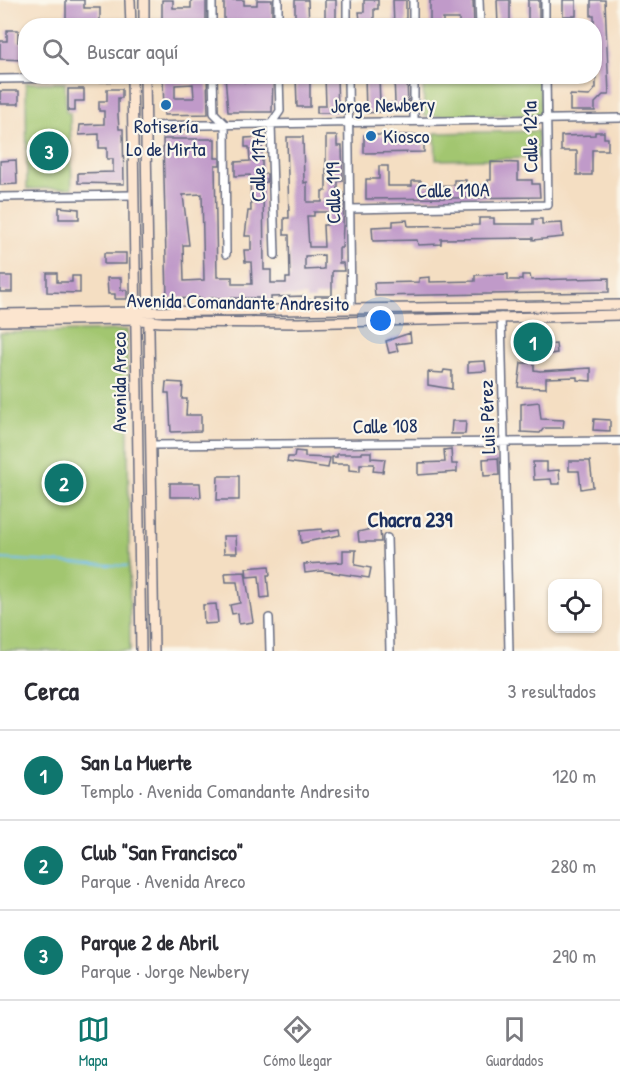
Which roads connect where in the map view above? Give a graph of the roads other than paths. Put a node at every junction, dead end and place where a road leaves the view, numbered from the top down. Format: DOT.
graph roads {
  1 [pos="130,0"];
  2 [pos="144,0"];
  3 [pos="212,0"];
  4 [pos="278,0"];
  5 [pos="347,0"];
  6 [pos="412,0"];
  7 [pos="479,0"];
  8 [pos="545,0"];
  9 [pos="131,18"];
  10 [pos="144,18"];
  11 [pos="212,18"];
  12 [pos="278,18"];
  13 [pos="347,18"];
  14 [pos="413,18"];
  15 [pos="480,18"];
  16 [pos="545,18"];
  17 [pos="0,79"];
  18 [pos="18,79"];
  19 [pos="132,84"];
  20 [pos="145,84"];
  21 [pos="213,84"];
  22 [pos="279,84"];
  23 [pos="348,84"];
  24 [pos="414,84"];
  25 [pos="546,84"];
  26 [pos="620,118"];
  27 [pos="546,119"];
  28 [pos="414,121"];
  29 [pos="348,122"];
  30 [pos="225,124"];
  31 [pos="271,124"];
  32 [pos="146,126"];
  33 [pos="134,195"];
  34 [pos="0,197"];
  35 [pos="548,197"];
  36 [pos="350,208"];
  37 [pos="226,254"];
  38 [pos="275,255"];
  39 [pos="620,305"];
  40 [pos="351,308"];
  41 [pos="0,314"];
  42 [pos="620,315"];
  43 [pos="137,316"];
  44 [pos="149,316"];
  45 [pos="501,317"];
  46 [pos="0,321"];
  47 [pos="620,441"];
  48 [pos="504,442"];
  49 [pos="151,445"];
  50 [pos="387,538"];
  51 [pos="269,618"];
  52 [pos="141,651"];
  53 [pos="154,651"];
  54 [pos="270,651"];
  55 [pos="390,651"];
  56 [pos="508,651"];
  1 -- 9 [label="main road"];
  2 -- 10 [label="main road"];
  3 -- 11 [label="street"];
  4 -- 12 [label="street"];
  5 -- 13 [label="street"];
  6 -- 14 [label="street"];
  7 -- 15 [label="street"];
  8 -- 16 [label="street"];
  17 -- 18 [label="street"];
  19 -- 33 [label="main road, Avenida Areco"];
  20 -- 32 [label="main road, Avenida Areco"];
  21 -- 30 [label="street"];
  22 -- 31 [label="street, Calle 117A"];
  23 -- 29 [label="street, Calle 119"];
  24 -- 28 [label="street"];
  25 -- 27 [label="street, Calle 121a"];
  26 -- 27 [label="street, Jorge Newbery"];
  27 -- 28 [label="street, Jorge Newbery"];
  27 -- 35 [label="street, Calle 121a"];
  28 -- 29 [label="street, Jorge Newbery"];
  29 -- 31 [label="street, Jorge Newbery"];
  29 -- 36 [label="street, Calle 119"];
  30 -- 31 [label="street, Jorge Newbery"];
  30 -- 32 [label="street, Jorge Newbery"];
  30 -- 37 [label="street"];
  31 -- 38 [label="street, Calle 117A"];
  32 -- 44 [label="main road, Avenida Areco"];
  33 -- 34 [label="street"];
  33 -- 43 [label="main road, Avenida Areco"];
  35 -- 36 [label="street, Calle 110A"];
  36 -- 40 [label="street, Calle 119"];
  39 -- 40 [label="main road, Avenida Comandante Andresito"];
  40 -- 44 [label="main road, Avenida Comandante Andresito"];
  41 -- 43 [label="main road, Avenida Comandante Andresito"];
  42 -- 45 [label="main road, Avenida Comandante Andresito"];
  43 -- 44 [label="main road, Avenida Comandante Andresito"];
  43 -- 46 [label="main road, Avenida Comandante Andresito"];
  43 -- 52 [label="main road, Avenida Areco"];
  44 -- 45 [label="main road, Avenida Comandante Andresito"];
  44 -- 49 [label="main road, Avenida Areco"];
  45 -- 48 [label="street, Luis Pérez"];
  47 -- 48 [label="street, Calle 108"];
  48 -- 49 [label="street, Calle 108"];
  48 -- 56 [label="street, Luis Pérez"];
  49 -- 53 [label="main road, Avenida Areco"];
  50 -- 55 [label="street"];
  51 -- 54 [label="street"];
}
